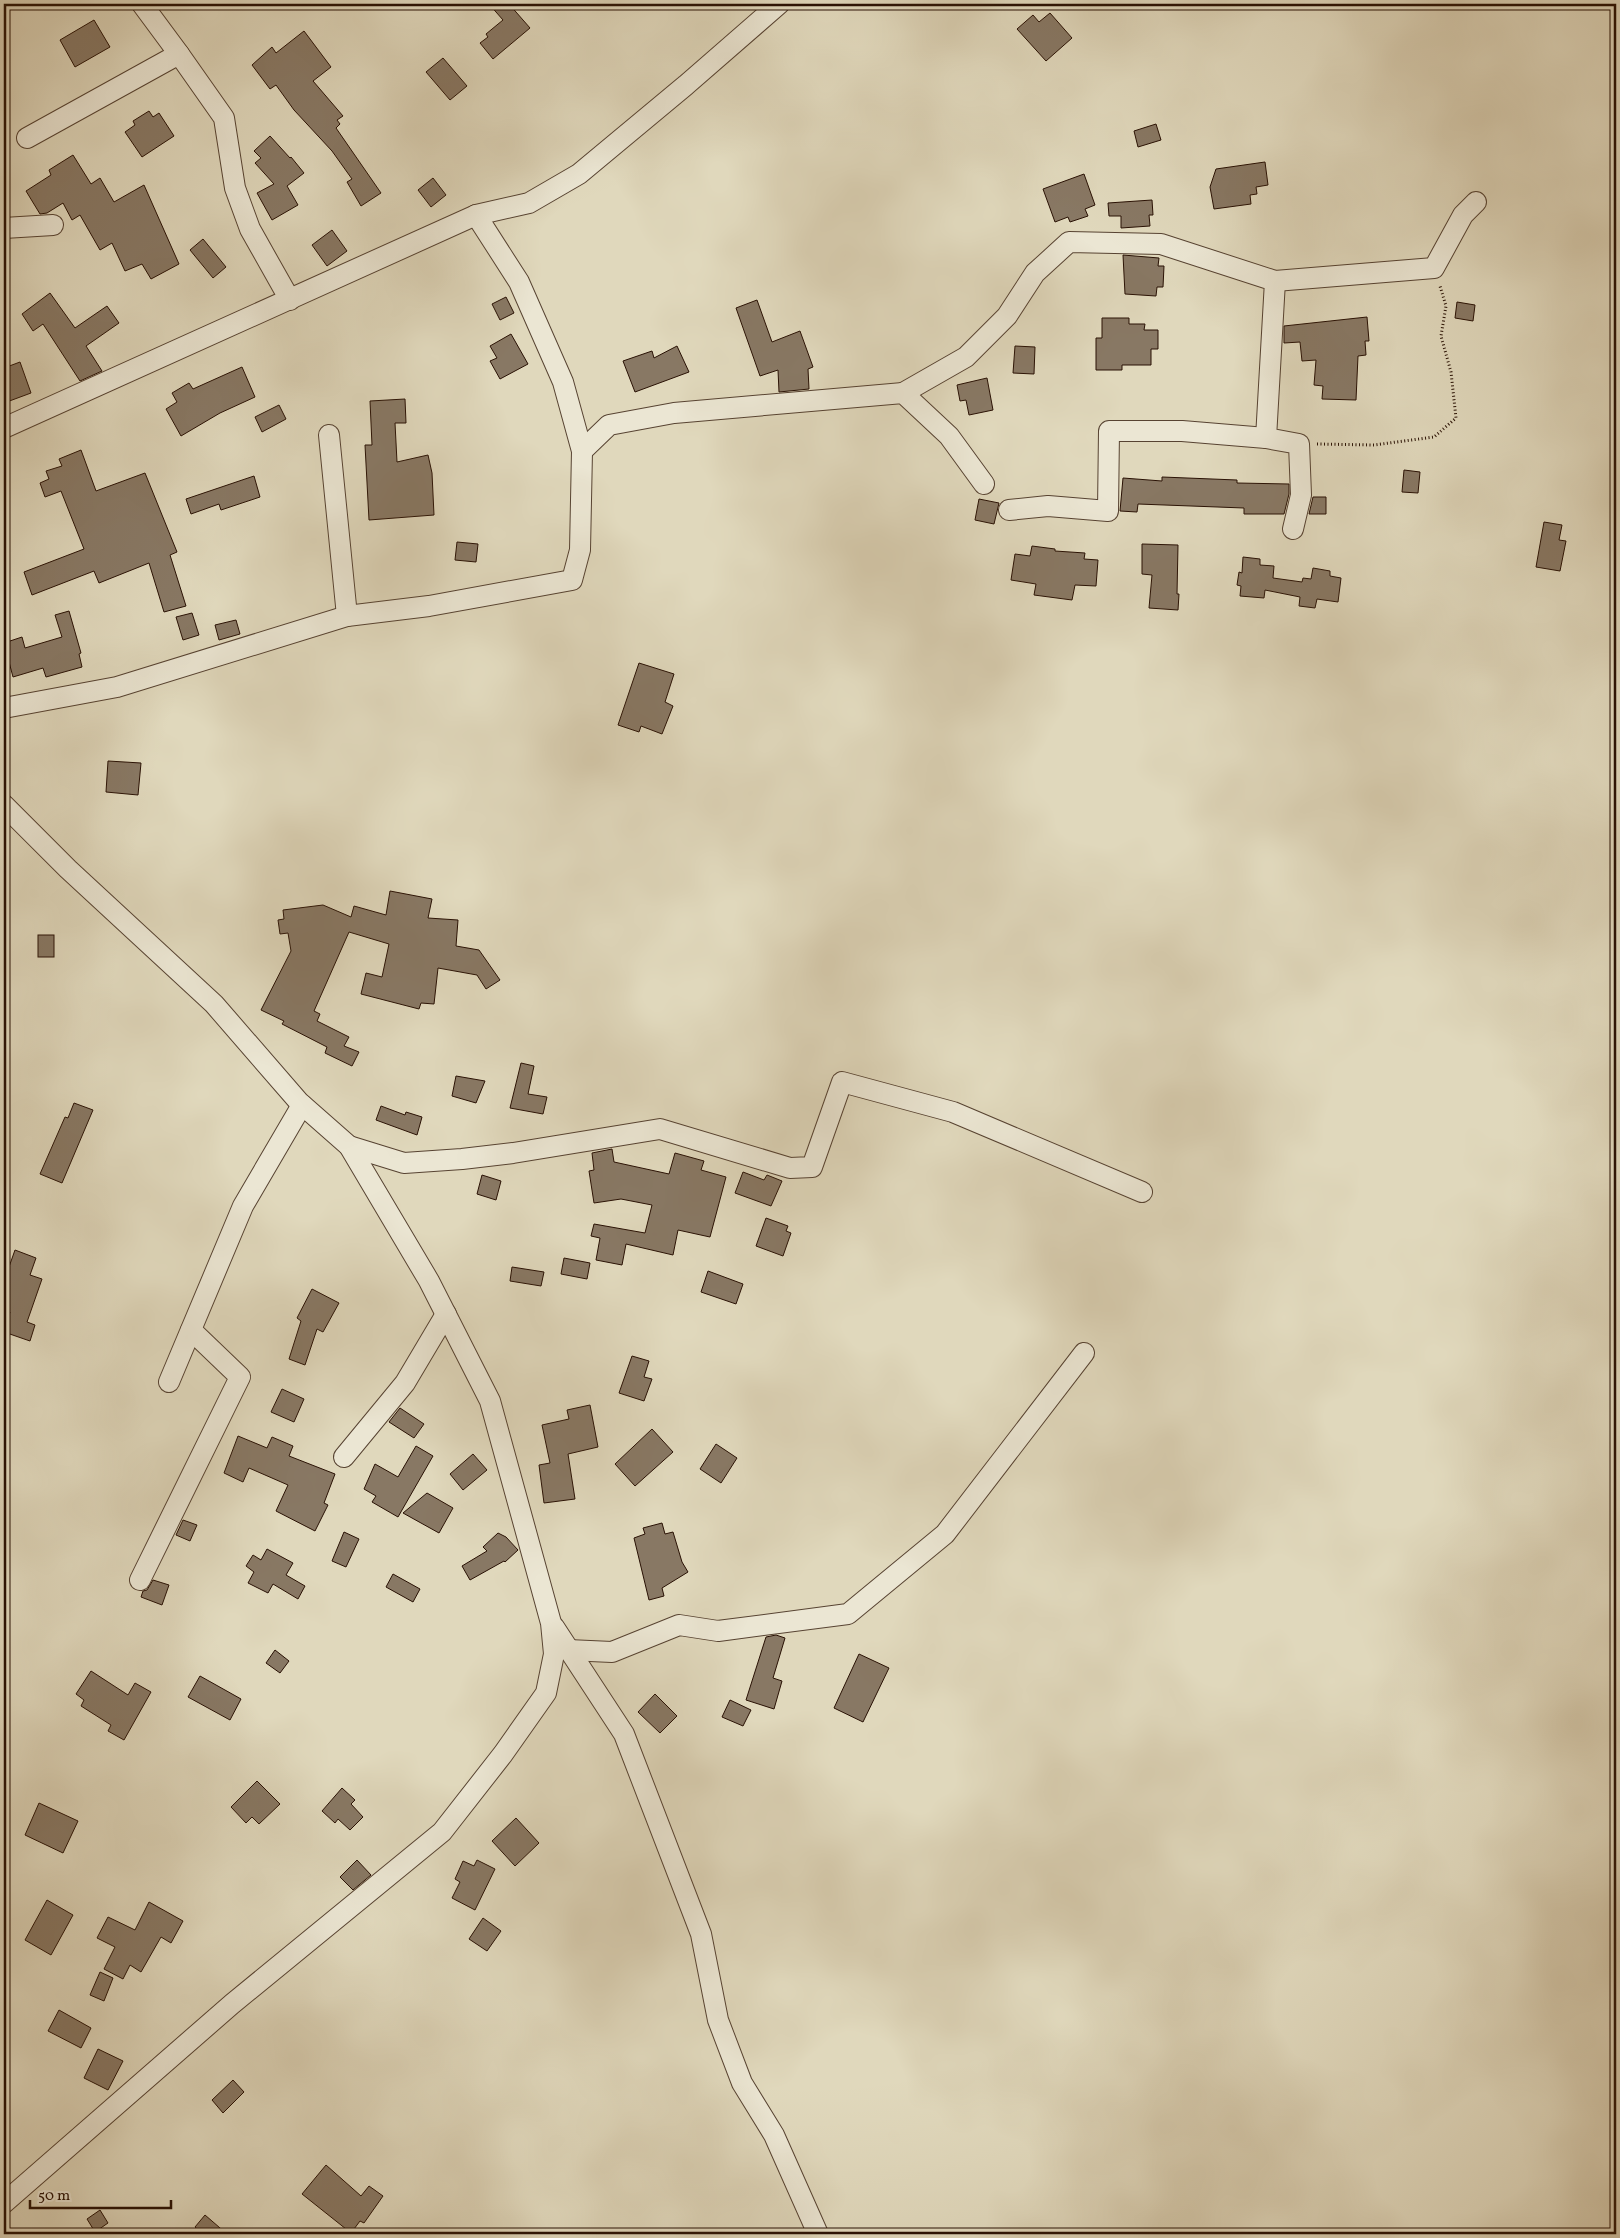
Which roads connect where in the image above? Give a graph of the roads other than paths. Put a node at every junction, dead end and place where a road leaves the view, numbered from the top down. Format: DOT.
graph roads {
  1 [pos="142,4"];
  2 [pos="779,4"];
  3 [pos="179,54"];
  4 [pos="28,138"];
  5 [pos="1476,202"];
  6 [pos="476,216"];
  7 [pos="53,225"];
  8 [pos="4,228"];
  9 [pos="1275,281"];
  10 [pos="290,300"];
  11 [pos="903,393"];
  12 [pos="4,428"];
  13 [pos="329,435"];
  14 [pos="1266,438"];
  15 [pos="582,451"];
  16 [pos="984,484"];
  17 [pos="1009,510"];
  18 [pos="1293,529"];
  19 [pos="347,616"];
  20 [pos="4,708"];
  21 [pos="4,805"];
  22 [pos="302,1105"];
  23 [pos="349,1146"];
  24 [pos="1142,1192"];
  25 [pos="446,1314"];
  26 [pos="191,1330"];
  27 [pos="1084,1353"];
  28 [pos="169,1382"];
  29 [pos="344,1457"];
  30 [pos="140,1580"];
  31 [pos="551,1623"];
  32 [pos="568,1650"];
  33 [pos="4,2203"];
  34 [pos="818,2234"];
  1 -- 3 [label="street"];
  2 -- 6 [label="street"];
  3 -- 4 [label="street"];
  3 -- 10 [label="street"];
  5 -- 9 [label="street"];
  6 -- 10 [label="street"];
  6 -- 15 [label="street"];
  7 -- 8 [label="street"];
  9 -- 11 [label="street"];
  9 -- 14 [label="street"];
  10 -- 12 [label="street"];
  11 -- 15 [label="street"];
  11 -- 16 [label="street"];
  13 -- 19 [label="street"];
  14 -- 17 [label="street"];
  14 -- 18 [label="street"];
  15 -- 19 [label="street"];
  19 -- 20 [label="street"];
  21 -- 22 [label="street"];
  22 -- 23 [label="street"];
  22 -- 26 [label="street"];
  23 -- 24 [label="street"];
  23 -- 25 [label="street"];
  25 -- 29 [label="street"];
  25 -- 31 [label="street"];
  26 -- 28 [label="street"];
  26 -- 30 [label="street"];
  27 -- 32 [label="street"];
  31 -- 32 [label="street"];
  31 -- 33 [label="street"];
  32 -- 34 [label="street"];
}
